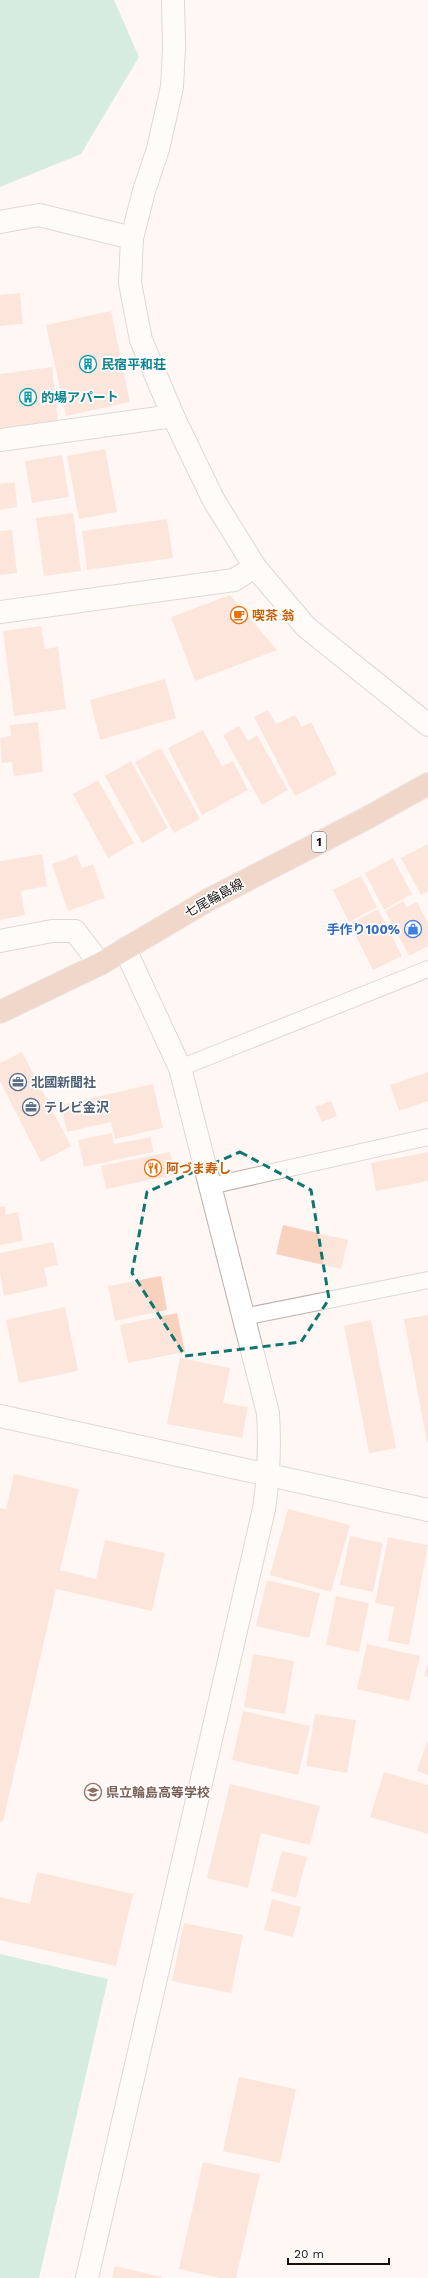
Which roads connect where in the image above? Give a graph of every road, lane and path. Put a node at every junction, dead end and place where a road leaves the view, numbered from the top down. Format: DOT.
graph roads {
  1 [pos="172,0"];
  2 [pos="0,222"];
  3 [pos="132,238"];
  4 [pos="173,416"];
  5 [pos="0,440"];
  6 [pos="255,567"];
  7 [pos="0,612"];
  8 [pos="428,725"];
  9 [pos="428,784"];
  10 [pos="0,941"];
  11 [pos="125,949"];
  12 [pos="100,964"];
  13 [pos="428,969"];
  14 [pos="0,1012"];
  15 [pos="180,1068"];
  16 [pos="428,1137"];
  17 [pos="210,1186"];
  18 [pos="428,1280"];
  19 [pos="243,1317"];
  20 [pos="0,1416"];
  21 [pos="269,1474"];
  22 [pos="428,1510"];
  23 [pos="87,2278"];
  1 -- 3 [label="street"];
  2 -- 3 [label="street"];
  3 -- 4 [label="street"];
  4 -- 5 [label="street"];
  4 -- 6 [label="street"];
  6 -- 7 [label="street"];
  6 -- 8 [label="street"];
  9 -- 11 [label="main road, 七尾輪島線 / 1"];
  10 -- 12 [label="street"];
  11 -- 12 [label="main road, 七尾輪島線 / 1"];
  11 -- 15 [label="street"];
  12 -- 14 [label="main road, 七尾輪島線 / 1"];
  13 -- 15 [label="lane"];
  15 -- 17 [label="street"];
  16 -- 17 [label="lane"];
  17 -- 19 [label="street"];
  18 -- 19 [label="lane"];
  19 -- 21 [label="street"];
  20 -- 21 [label="street"];
  21 -- 22 [label="street"];
  21 -- 23 [label="street"];
}
